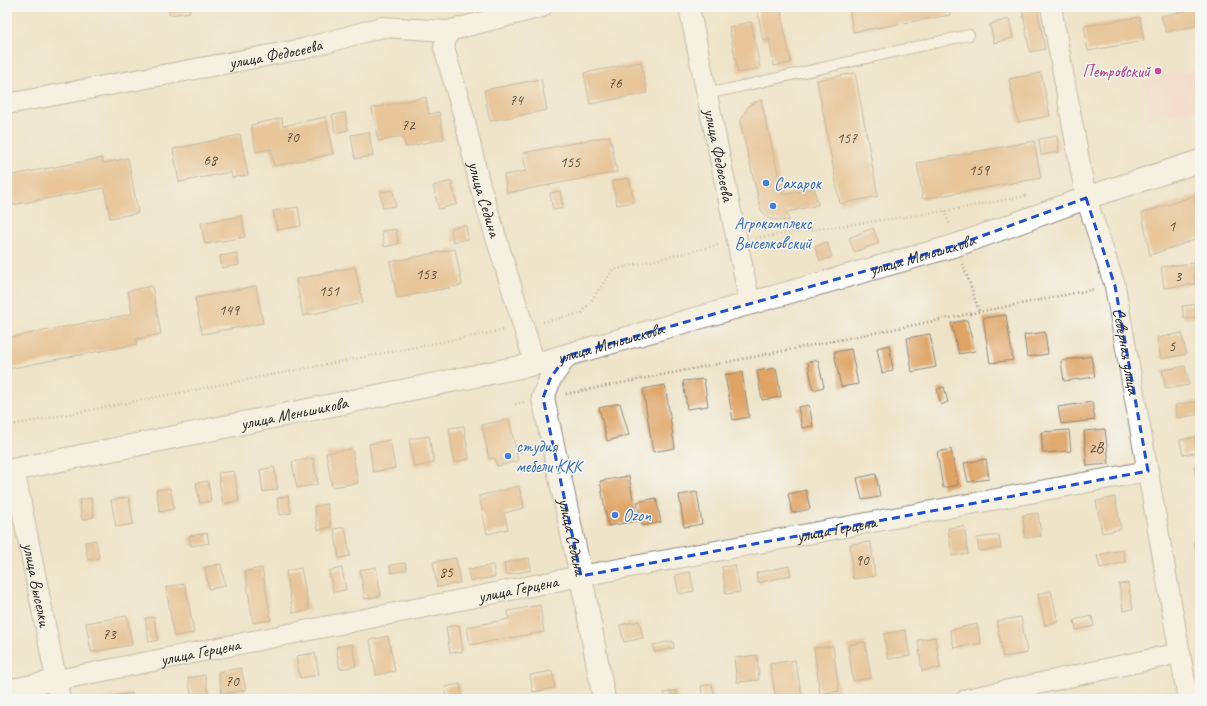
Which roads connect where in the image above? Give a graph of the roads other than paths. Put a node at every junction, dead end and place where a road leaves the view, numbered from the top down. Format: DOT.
graph roads {
  1 [pos="542,7"];
  2 [pos="689,7"];
  3 [pos="1051,7"];
  4 [pos="448,31"];
  5 [pos="969,34"];
  6 [pos="707,94"];
  7 [pos="7,104"];
  8 [pos="1200,161"];
  9 [pos="1086,198"];
  10 [pos="750,304"];
  11 [pos="566,356"];
  12 [pos="535,364"];
  13 [pos="11,470"];
  14 [pos="1148,471"];
  15 [pos="581,576"];
  16 [pos="1180,653"];
  17 [pos="56,680"];
  18 [pos="7,690"];
  19 [pos="60,699"];
  20 [pos="604,699"];
  21 [pos="967,699"];
  22 [pos="1188,699"];
  1 -- 4 [label="street, улица Федосеева"];
  2 -- 6 [label="street, улица Федосеева"];
  3 -- 9 [label="street, Северная улица"];
  4 -- 7 [label="street, улица Федосеева"];
  4 -- 12 [label="street, улица Седина"];
  5 -- 6 [label="lane"];
  6 -- 10 [label="street, улица Федосеева"];
  8 -- 9 [label="main road, улица Меньшикова"];
  9 -- 10 [label="main road, улица Меньшикова"];
  9 -- 14 [label="street, Северная улица"];
  10 -- 11 [label="main road, улица Меньшикова"];
  11 -- 12 [label="main road, улица Меньшикова"];
  11 -- 15 [label="main road, улица Седина"];
  12 -- 13 [label="main road, улица Меньшикова"];
  13 -- 17 [label="street, улица Выселки"];
  14 -- 15 [label="street, улица Герцена"];
  14 -- 16 [label="street, Северная улица"];
  15 -- 17 [label="street, улица Герцена"];
  15 -- 20 [label="main road, улица Седина"];
  16 -- 21 [label="street"];
  16 -- 22 [label="street, Северная улица"];
  17 -- 18 [label="street, улица Герцена"];
  17 -- 19 [label="street, улица Выселки"];
}
